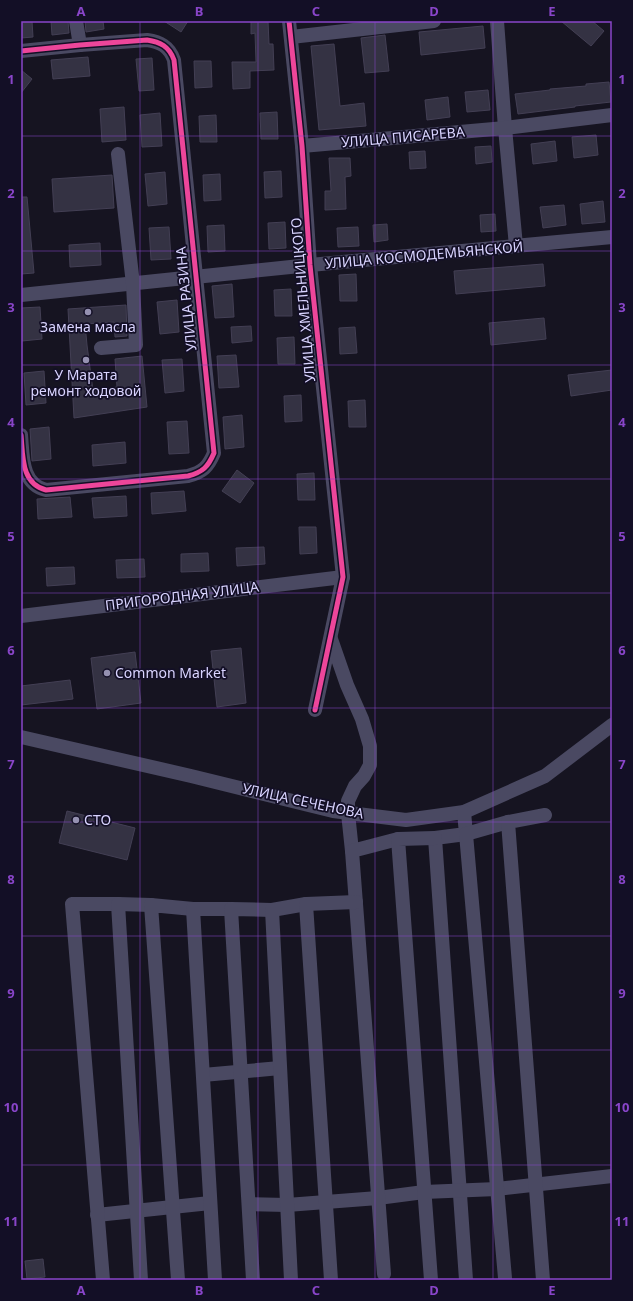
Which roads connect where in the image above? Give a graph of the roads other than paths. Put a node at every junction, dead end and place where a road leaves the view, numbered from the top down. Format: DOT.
graph roads {
  1 [pos="76,21"];
  2 [pos="290,21"];
  3 [pos="434,21"];
  4 [pos="497,21"];
  5 [pos="291,37"];
  6 [pos="80,45"];
  7 [pos="21,51"];
  8 [pos="612,115"];
  9 [pos="505,128"];
  10 [pos="302,146"];
  11 [pos="118,154"];
  12 [pos="612,237"];
  13 [pos="516,246"];
  14 [pos="310,265"];
  15 [pos="196,276"];
  16 [pos="133,284"];
  17 [pos="21,295"];
  18 [pos="101,348"];
  19 [pos="21,435"];
  20 [pos="343,577"];
  21 [pos="21,616"];
  22 [pos="330,635"];
  23 [pos="315,710"];
  24 [pos="612,725"];
  25 [pos="21,737"];
  26 [pos="464,812"];
  27 [pos="348,813"];
  28 [pos="545,815"];
  29 [pos="508,822"];
  30 [pos="466,834"];
  31 [pos="435,838"];
  32 [pos="398,839"];
  33 [pos="352,851"];
  34 [pos="356,902"];
  35 [pos="118,904"];
  36 [pos="306,904"];
  37 [pos="151,905"];
  38 [pos="193,908"];
  39 [pos="231,909"];
  40 [pos="272,910"];
  41 [pos="280,1068"];
  42 [pos="241,1072"];
  43 [pos="203,1075"];
  44 [pos="612,1176"];
  45 [pos="536,1184"];
  46 [pos="497,1189"];
  47 [pos="459,1191"];
  48 [pos="424,1192"];
  49 [pos="378,1198"];
  50 [pos="326,1202"];
  51 [pos="210,1203"];
  52 [pos="248,1204"];
  53 [pos="287,1205"];
  54 [pos="172,1206"];
  55 [pos="137,1211"];
  56 [pos="97,1215"];
  57 [pos="384,1274"];
  58 [pos="504,1278"];
  59 [pos="102,1280"];
  60 [pos="141,1280"];
  61 [pos="178,1280"];
  62 [pos="215,1280"];
  63 [pos="253,1280"];
  64 [pos="292,1280"];
  65 [pos="331,1280"];
  66 [pos="430,1280"];
  67 [pos="466,1280"];
  68 [pos="543,1280"];
  1 -- 6 [label="street"];
  2 -- 5 [label="street, УЛИЦА ХМЕЛЬНИЦКОГО"];
  3 -- 5 [label="street"];
  4 -- 9 [label="street"];
  5 -- 10 [label="street, УЛИЦА ХМЕЛЬНИЦКОГО"];
  6 -- 7 [label="street, УЛИЦА РАЗИНА"];
  6 -- 15 [label="street, УЛИЦА РАЗИНА"];
  8 -- 9 [label="street, УЛИЦА ПИСАРЕВА"];
  9 -- 10 [label="street, УЛИЦА ПИСАРЕВА"];
  9 -- 13 [label="street"];
  10 -- 14 [label="street, УЛИЦА ХМЕЛЬНИЦКОГО"];
  11 -- 16 [label="street"];
  12 -- 13 [label="street, УЛИЦА КОСМОДЕМЬЯНСКОЙ"];
  13 -- 14 [label="street, УЛИЦА КОСМОДЕМЬЯНСКОЙ"];
  14 -- 15 [label="street, УЛИЦА КОСМОДЕМЬЯНСКОЙ"];
  14 -- 20 [label="street, УЛИЦА ХМЕЛЬНИЦКОГО"];
  15 -- 16 [label="street, УЛИЦА КОСМОДЕМЬЯНСКОЙ"];
  15 -- 19 [label="street, УЛИЦА РАЗИНА"];
  16 -- 17 [label="street, УЛИЦА КОСМОДЕМЬЯНСКОЙ"];
  16 -- 18 [label="street"];
  20 -- 21 [label="street, ПРИГОРОДНАЯ УЛИЦА"];
  20 -- 22 [label="street, УЛИЦА ХМЕЛЬНИЦКОГО"];
  22 -- 23 [label="street, УЛИЦА ХМЕЛЬНИЦКОГО"];
  22 -- 27 [label="street"];
  24 -- 26 [label="street, УЛИЦА СЕЧЕНОВА"];
  25 -- 27 [label="street, УЛИЦА СЕЧЕНОВА"];
  26 -- 27 [label="street, УЛИЦА СЕЧЕНОВА"];
  26 -- 30 [label="street"];
  27 -- 33 [label="street"];
  28 -- 29 [label="street"];
  29 -- 30 [label="street"];
  29 -- 45 [label="street"];
  30 -- 31 [label="street"];
  30 -- 46 [label="street"];
  31 -- 32 [label="street"];
  31 -- 47 [label="street"];
  32 -- 33 [label="street"];
  32 -- 48 [label="street"];
  33 -- 34 [label="street"];
  34 -- 36 [label="street"];
  34 -- 49 [label="street"];
  35 -- 37 [label="street"];
  35 -- 55 [label="street"];
  35 -- 56 [label="street"];
  36 -- 40 [label="street"];
  36 -- 50 [label="street"];
  37 -- 38 [label="street"];
  37 -- 54 [label="street"];
  38 -- 39 [label="street"];
  38 -- 43 [label="street"];
  39 -- 40 [label="street"];
  39 -- 42 [label="street"];
  40 -- 41 [label="street"];
  41 -- 42 [label="street"];
  41 -- 53 [label="street"];
  42 -- 43 [label="street"];
  42 -- 52 [label="street"];
  43 -- 51 [label="street"];
  44 -- 45 [label="street"];
  45 -- 46 [label="street"];
  45 -- 68 [label="street"];
  46 -- 47 [label="street"];
  46 -- 58 [label="street"];
  47 -- 48 [label="street"];
  47 -- 67 [label="street"];
  48 -- 49 [label="street"];
  48 -- 66 [label="street"];
  49 -- 50 [label="street"];
  49 -- 57 [label="street"];
  50 -- 53 [label="street"];
  50 -- 65 [label="street"];
  51 -- 54 [label="street"];
  51 -- 62 [label="street"];
  52 -- 53 [label="street"];
  52 -- 63 [label="street"];
  53 -- 64 [label="street"];
  54 -- 55 [label="street"];
  54 -- 61 [label="street"];
  55 -- 56 [label="street"];
  55 -- 60 [label="street"];
  56 -- 59 [label="street"];
}
